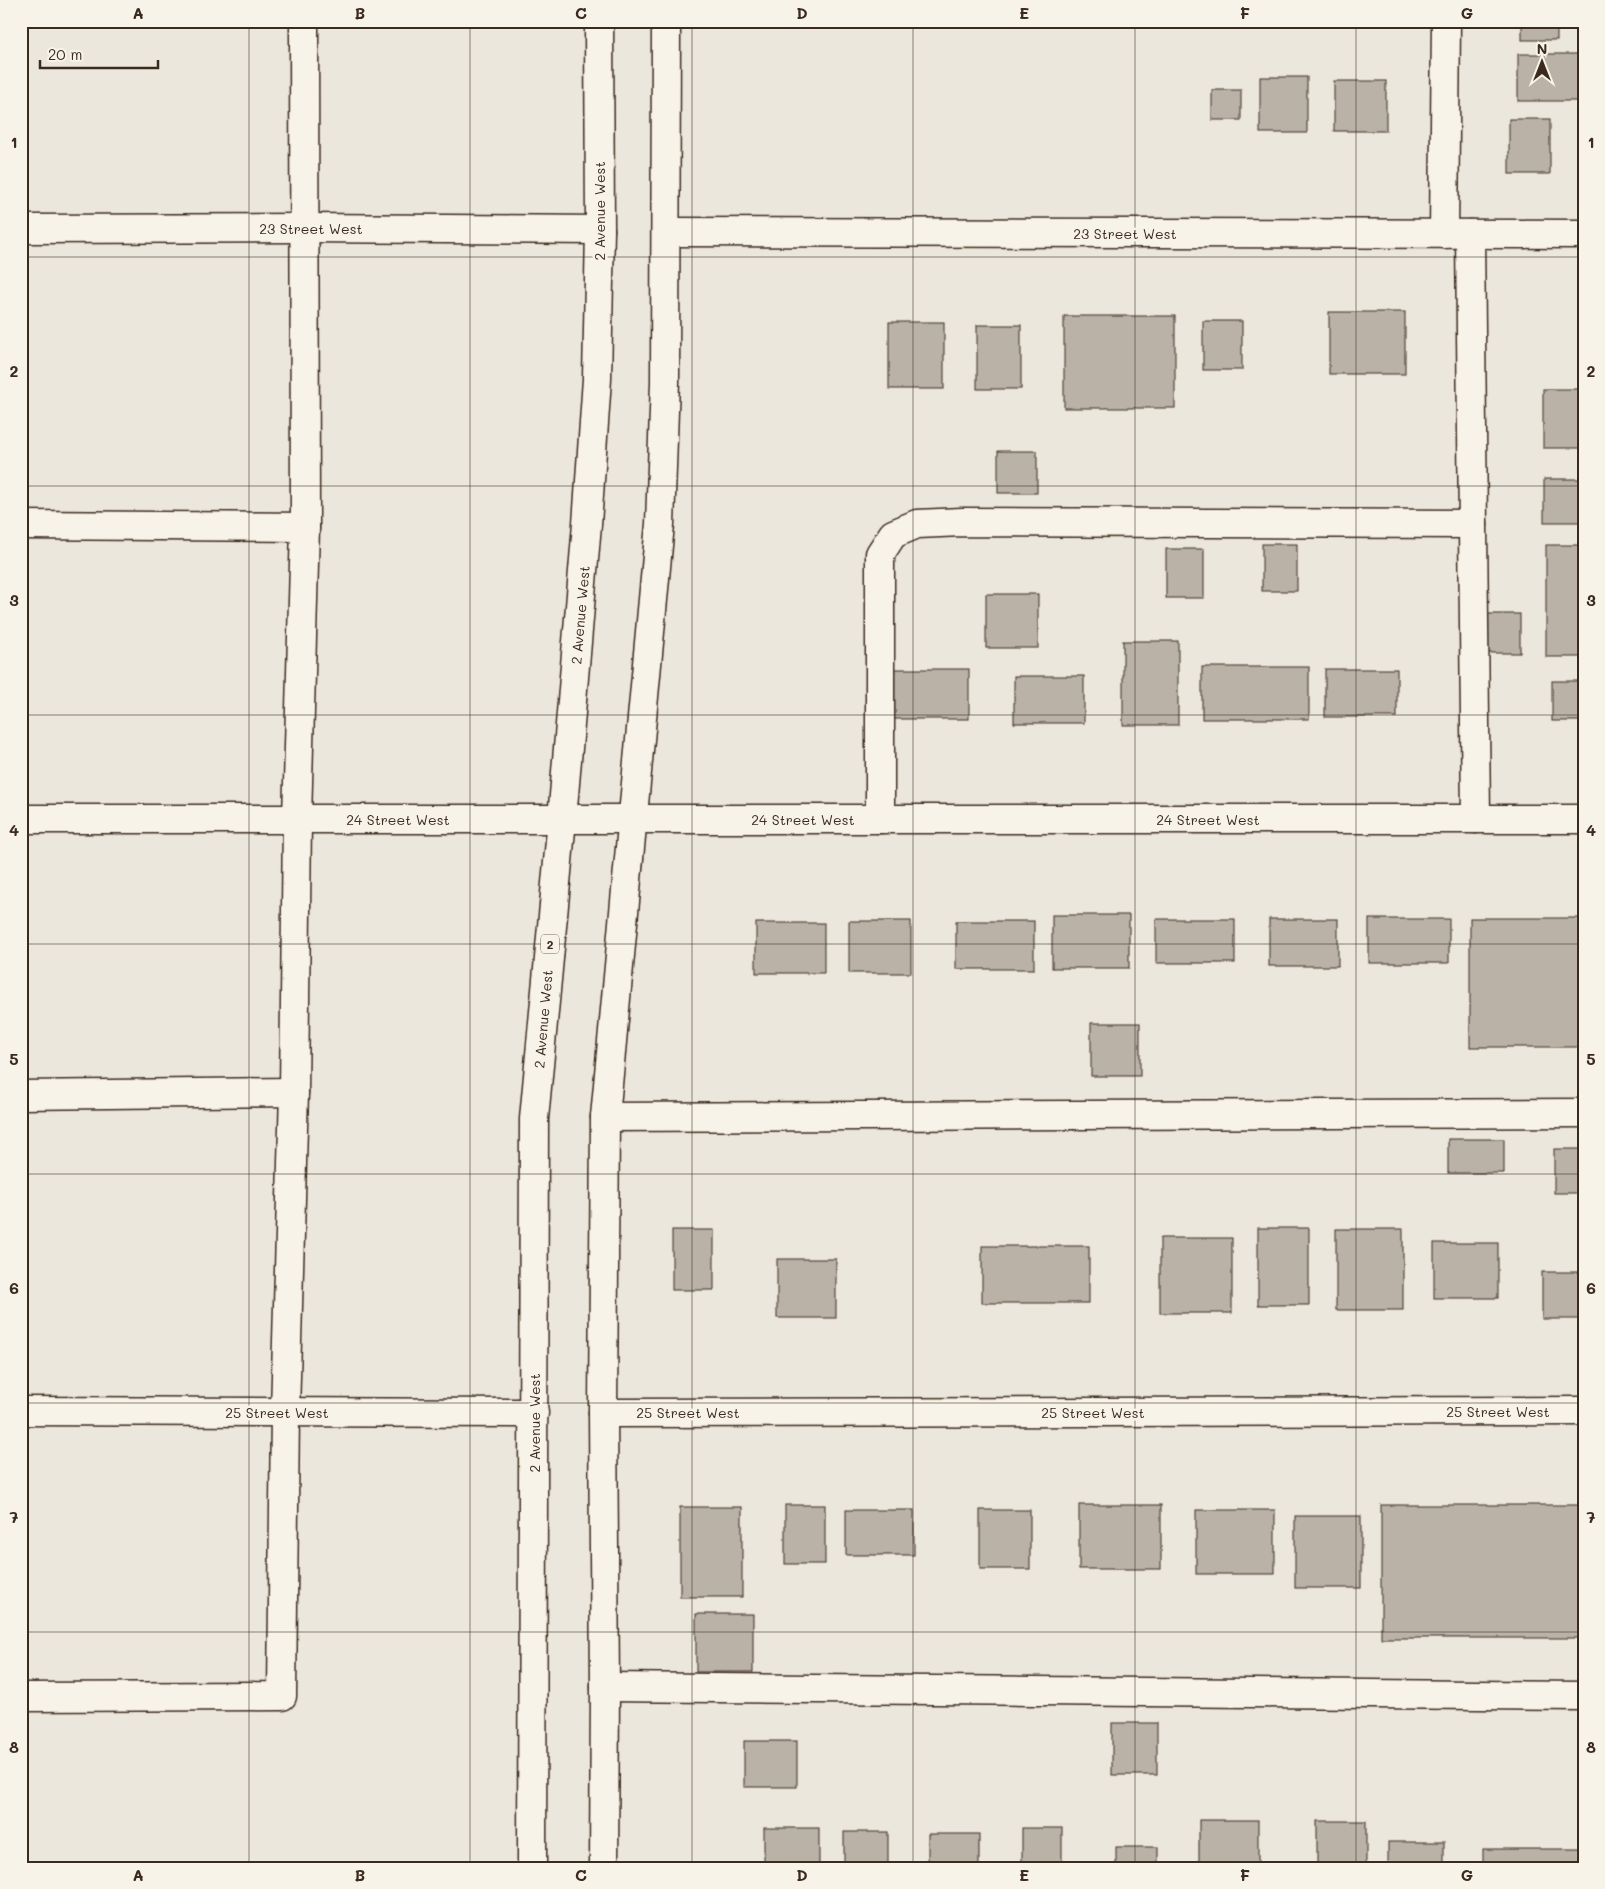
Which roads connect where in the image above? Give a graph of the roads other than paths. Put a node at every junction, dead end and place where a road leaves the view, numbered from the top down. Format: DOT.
graph roads {
  1 [pos="304,21"];
  2 [pos="599,21"];
  3 [pos="666,21"];
  4 [pos="1446,21"];
  5 [pos="304,228"];
  6 [pos="21,229"];
  7 [pos="600,230"];
  8 [pos="666,232"];
  9 [pos="1457,234"];
  10 [pos="1584,234"];
  11 [pos="1473,524"];
  12 [pos="21,525"];
  13 [pos="305,527"];
  14 [pos="21,819"];
  15 [pos="297,819"];
  16 [pos="562,819"];
  17 [pos="632,819"];
  18 [pos="880,819"];
  19 [pos="1476,819"];
  20 [pos="1584,819"];
  21 [pos="294,1092"];
  22 [pos="21,1095"];
  23 [pos="1584,1113"];
  24 [pos="605,1117"];
  25 [pos="21,1411"];
  26 [pos="1584,1411"];
  27 [pos="286,1412"];
  28 [pos="534,1412"];
  29 [pos="603,1412"];
  30 [pos="605,1687"];
  31 [pos="1584,1696"];
  32 [pos="21,1697"];
  33 [pos="532,1868"];
  34 [pos="604,1868"];
  1 -- 5 [label="main road"];
  2 -- 7 [label="main road, 2 Avenue West / 2"];
  3 -- 8 [label="main road"];
  4 -- 9 [label="main road"];
  5 -- 6 [label="main road, 23 Street West"];
  5 -- 7 [label="main road, 23 Street West"];
  5 -- 13 [label="main road"];
  7 -- 16 [label="main road, 2 Avenue West / 2"];
  8 -- 9 [label="main road, 23 Street West"];
  8 -- 17 [label="main road"];
  9 -- 10 [label="main road, 23 Street West"];
  9 -- 11 [label="main road"];
  11 -- 18 [label="main road"];
  11 -- 19 [label="main road"];
  12 -- 13 [label="main road"];
  13 -- 15 [label="main road"];
  14 -- 15 [label="main road, 24 Street West"];
  15 -- 16 [label="main road, 24 Street West"];
  15 -- 21 [label="main road"];
  16 -- 17 [label="main road, 24 Street West"];
  16 -- 28 [label="main road, 2 Avenue West / 2"];
  17 -- 18 [label="main road, 24 Street West"];
  17 -- 24 [label="main road"];
  18 -- 19 [label="main road, 24 Street West"];
  19 -- 20 [label="main road, 24 Street West"];
  21 -- 22 [label="main road"];
  21 -- 27 [label="main road"];
  23 -- 24 [label="main road"];
  24 -- 29 [label="main road"];
  25 -- 27 [label="main road, 25 Street West"];
  26 -- 29 [label="main road, 25 Street West"];
  27 -- 28 [label="main road, 25 Street West"];
  27 -- 32 [label="main road"];
  28 -- 33 [label="main road, 2 Avenue West / 2"];
  29 -- 30 [label="main road"];
  30 -- 31 [label="main road"];
  30 -- 34 [label="main road"];
}
